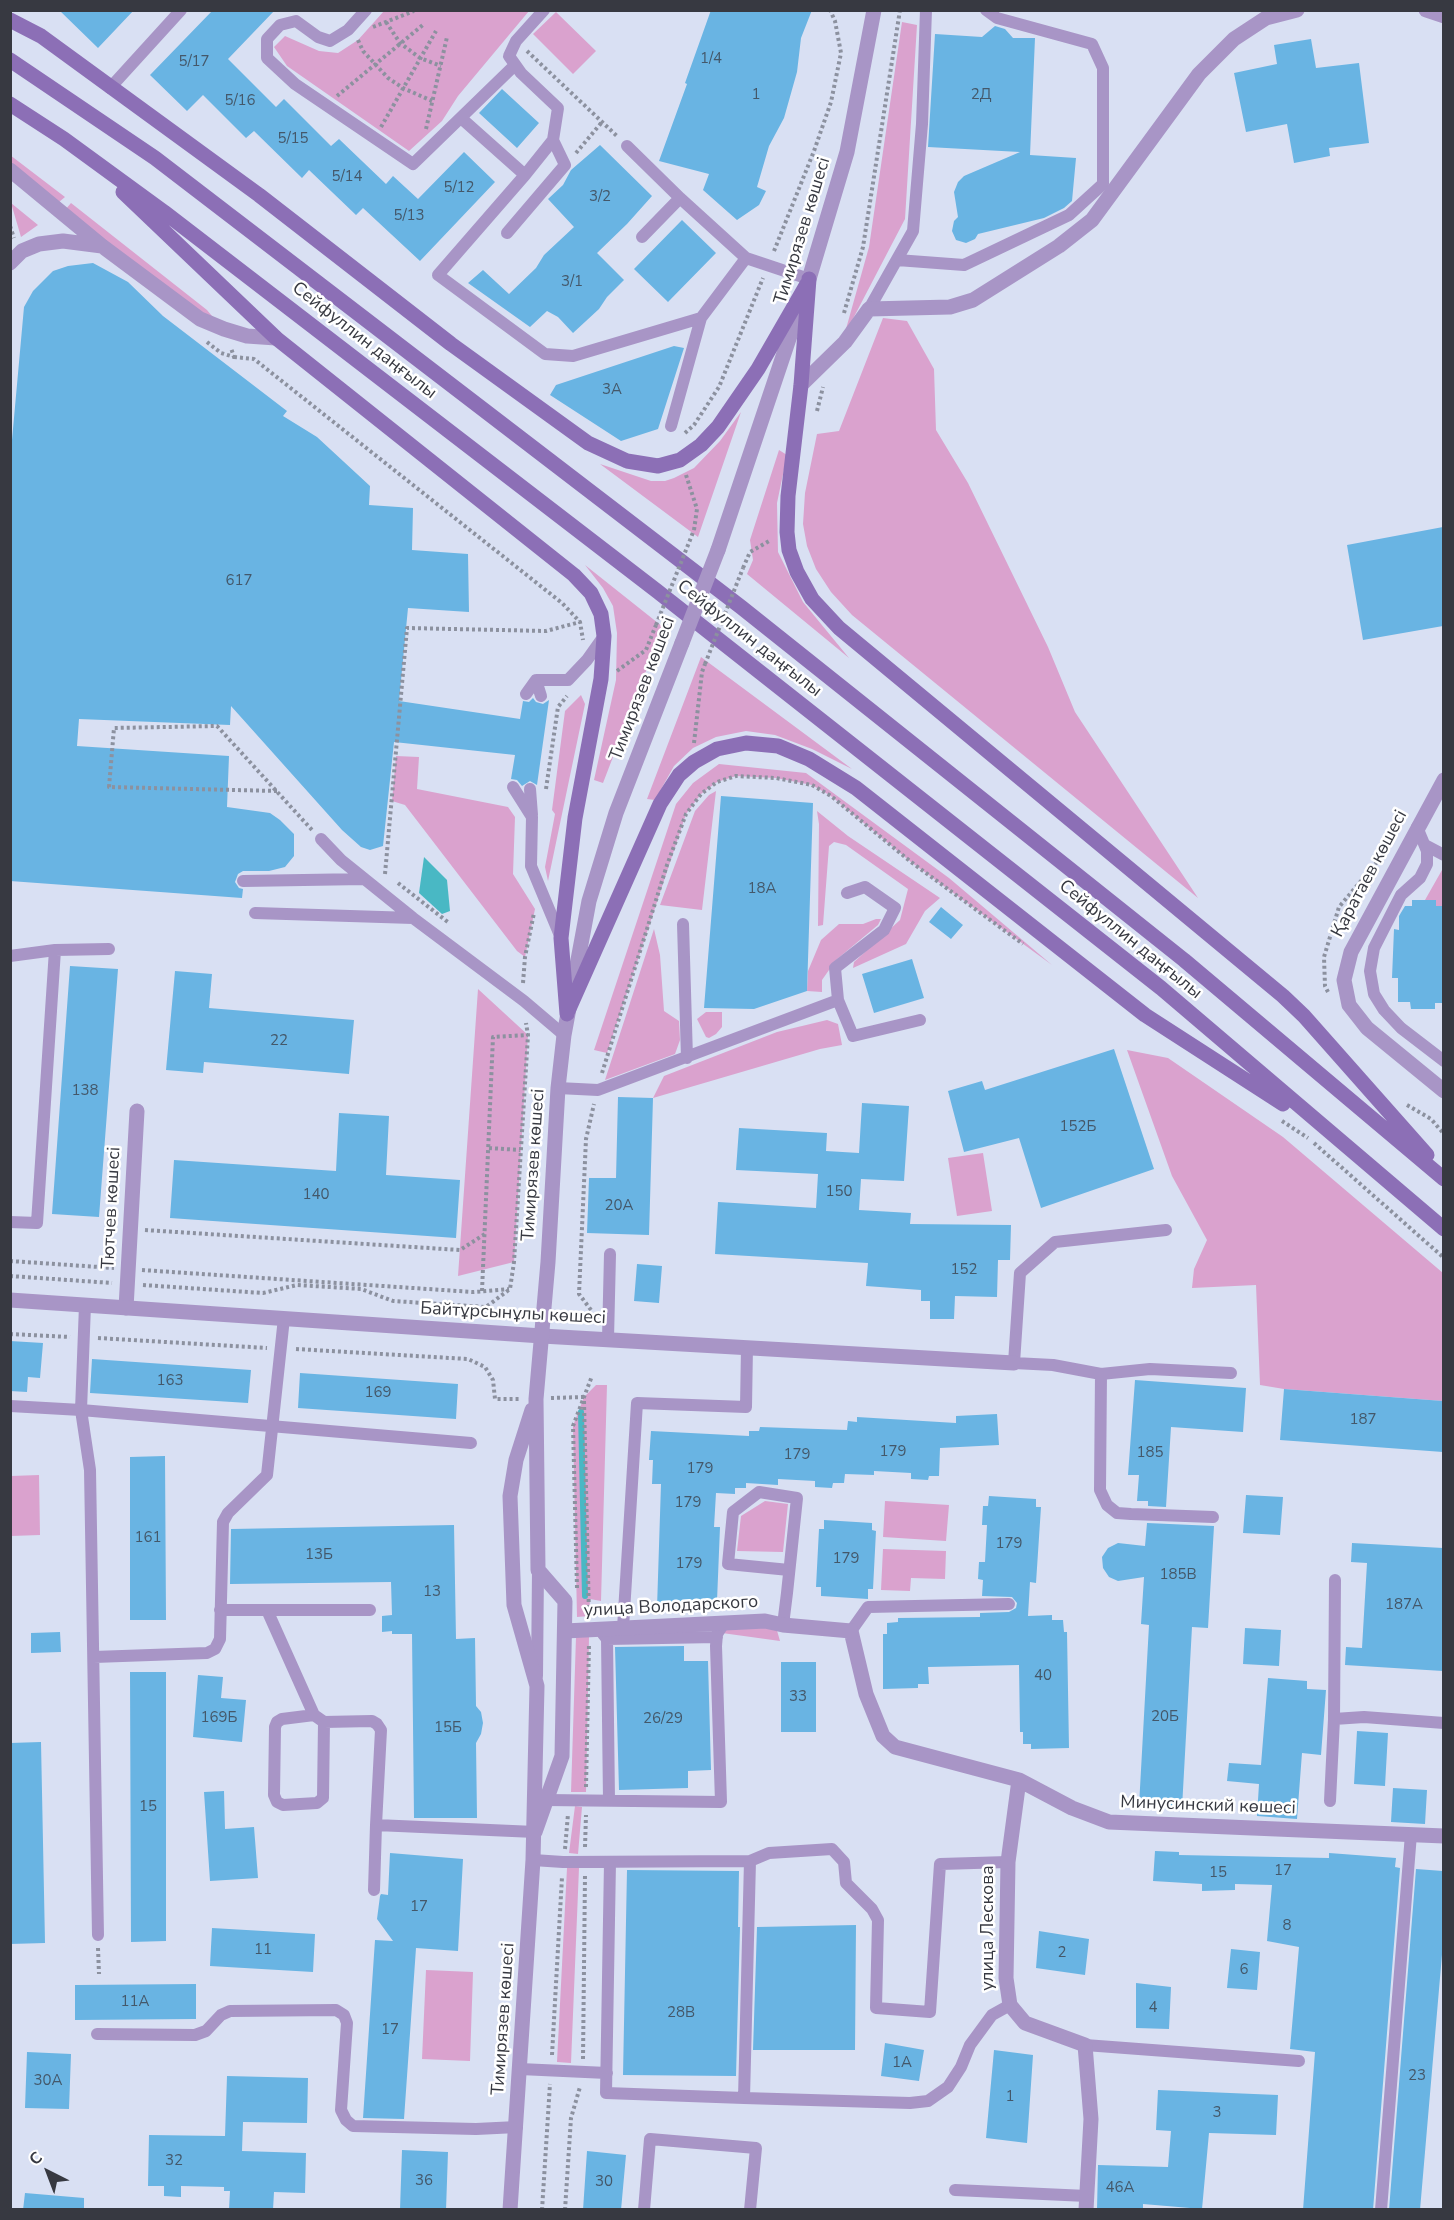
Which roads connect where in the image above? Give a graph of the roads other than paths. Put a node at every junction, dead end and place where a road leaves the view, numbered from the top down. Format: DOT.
graph roads {
  1 [pos="181,10"];
  2 [pos="366,10"];
  3 [pos="544,10"];
  4 [pos="874,10"];
  5 [pos="926,10"];
  6 [pos="986,10"];
  7 [pos="1297,10"];
  8 [pos="1426,10"];
  9 [pos="1443,16"];
  10 [pos="10,20"];
  11 [pos="10,60"];
  12 [pos="515,65"];
  13 [pos="110,88"];
  14 [pos="10,104"];
  15 [pos="461,118"];
  16 [pos="64,139"];
  17 [pos="553,140"];
  18 [pos="627,146"];
  19 [pos="10,170"];
  20 [pos="525,175"];
  21 [pos="680,198"];
  22 [pos="507,233"];
  23 [pos="642,237"];
  24 [pos="102,246"];
  25 [pos="746,258"];
  26 [pos="897,260"];
  27 [pos="10,263"];
  28 [pos="810,279"];
  29 [pos="869,309"];
  30 [pos="701,318"];
  31 [pos="276,338"];
  32 [pos="801,385"];
  33 [pos="671,426"];
  34 [pos="604,636"];
  35 [pos="536,680"];
  36 [pos="526,694"];
  37 [pos="541,696"];
  38 [pos="1443,780"];
  39 [pos="513,788"];
  40 [pos="530,789"];
  41 [pos="532,817"];
  42 [pos="1418,827"];
  43 [pos="321,838"];
  44 [pos="1425,845"];
  45 [pos="1443,855"];
  46 [pos="364,879"];
  47 [pos="243,881"];
  48 [pos="847,893"];
  49 [pos="255,913"];
  50 [pos="413,918"];
  51 [pos="683,924"];
  52 [pos="561,938"];
  53 [pos="109,949"];
  54 [pos="55,950"];
  55 [pos="10,956"];
  56 [pos="838,1000"];
  57 [pos="567,1014"];
  58 [pos="920,1020"];
  59 [pos="564,1035"];
  60 [pos="687,1058"];
  61 [pos="1443,1061"];
  62 [pos="558,1088"];
  63 [pos="1443,1091"];
  64 [pos="137,1111"];
  65 [pos="1329,1133"];
  66 [pos="1443,1174"];
  67 [pos="1443,1179"];
  68 [pos="10,1222"];
  69 [pos="1166,1230"];
  70 [pos="1443,1230"];
  71 [pos="610,1254"];
  72 [pos="10,1300"];
  73 [pos="85,1305"];
  74 [pos="126,1308"];
  75 [pos="284,1318"];
  76 [pos="542,1336"];
  77 [pos="608,1339"];
  78 [pos="747,1347"];
  79 [pos="1014,1364"];
  80 [pos="1231,1373"];
  81 [pos="1101,1374"];
  82 [pos="536,1399"];
  83 [pos="10,1406"];
  84 [pos="81,1410"];
  85 [pos="273,1426"];
  86 [pos="471,1443"];
  87 [pos="1213,1517"];
  88 [pos="538,1570"];
  89 [pos="789,1570"];
  90 [pos="1335,1580"];
  91 [pos="1009,1604"];
  92 [pos="220,1610"];
  93 [pos="267,1610"];
  94 [pos="370,1610"];
  95 [pos="724,1623"];
  96 [pos="783,1625"];
  97 [pos="623,1628"];
  98 [pos="564,1631"];
  99 [pos="851,1631"];
  100 [pos="603,1634"];
  101 [pos="717,1637"];
  102 [pos="94,1658"];
  103 [pos="537,1686"];
  104 [pos="319,1718"];
  105 [pos="1334,1719"];
  106 [pos="1443,1723"];
  107 [pos="1019,1780"];
  108 [pos="546,1800"];
  109 [pos="609,1800"];
  110 [pos="1330,1801"];
  111 [pos="376,1825"];
  112 [pos="535,1832"];
  113 [pos="1411,1834"];
  114 [pos="1443,1836"];
  115 [pos="533,1860"];
  116 [pos="750,1861"];
  117 [pos="610,1862"];
  118 [pos="1008,1862"];
  119 [pos="374,1890"];
  120 [pos="98,1935"];
  121 [pos="1010,2005"];
  122 [pos="97,2034"];
  123 [pos="1085,2045"];
  124 [pos="1299,2061"];
  125 [pos="520,2069"];
  126 [pos="607,2073"];
  127 [pos="744,2098"];
  128 [pos="517,2127"];
  129 [pos="955,2190"];
  130 [pos="1086,2203"];
  131 [pos="510,2210"];
  132 [pos="644,2210"];
  133 [pos="750,2210"];
  134 [pos="1381,2210"];
  1 -- 13 [label="lane"];
  2 -- 15 [label="lane"];
  3 -- 12 [label="lane"];
  4 -- 28 [label="street, Тимирязев көшесі"];
  5 -- 26 [label="lane"];
  6 -- 26 [label="lane"];
  7 -- 29 [label="street"];
  8 -- 9 [label="street"];
  10 -- 13 [label="main road"];
  11 -- 67 [label="main road, Сейфуллин даңғылы"];
  12 -- 15 [label="lane"];
  12 -- 17 [label="lane"];
  13 -- 28 [label="main road"];
  14 -- 16 [label="main road, Сейфуллин даңғылы"];
  15 -- 20 [label="lane"];
  16 -- 31 [label="main road"];
  16 -- 65 [label="main road, Сейфуллин даңғылы"];
  17 -- 20 [label="lane"];
  17 -- 22 [label="lane"];
  18 -- 21 [label="lane"];
  19 -- 24 [label="street"];
  20 -- 30 [label="lane"];
  21 -- 23 [label="lane"];
  21 -- 25 [label="lane"];
  24 -- 27 [label="street"];
  24 -- 31 [label="street"];
  25 -- 28 [label="lane"];
  25 -- 30 [label="lane"];
  26 -- 29 [label="lane"];
  28 -- 32 [label="main road"];
  28 -- 57 [label="street, Тимирязев көшесі, bridge"];
  29 -- 32 [label="street"];
  30 -- 33 [label="lane"];
  31 -- 34 [label="main road"];
  32 -- 66 [label="main road"];
  34 -- 35 [label="lane"];
  34 -- 52 [label="main road"];
  35 -- 36 [label="lane"];
  35 -- 37 [label="lane"];
  38 -- 42 [label="street, Қаратаев көшесі"];
  39 -- 41 [label="lane"];
  40 -- 41 [label="lane"];
  41 -- 52 [label="lane"];
  42 -- 44 [label="lane"];
  42 -- 63 [label="street, Қаратаев көшесі"];
  43 -- 46 [label="lane"];
  44 -- 45 [label="lane"];
  44 -- 61 [label="lane"];
  46 -- 47 [label="lane"];
  46 -- 50 [label="lane"];
  48 -- 56 [label="lane"];
  49 -- 50 [label="lane"];
  50 -- 59 [label="lane"];
  51 -- 60 [label="lane"];
  52 -- 57 [label="main road"];
  53 -- 54 [label="lane"];
  54 -- 55 [label="lane"];
  54 -- 68 [label="lane"];
  56 -- 58 [label="lane"];
  56 -- 60 [label="lane"];
  57 -- 59 [label="street, Тимирязев көшесі"];
  57 -- 65 [label="main road"];
  59 -- 62 [label="street, Тимирязев көшесі"];
  60 -- 62 [label="lane"];
  62 -- 76 [label="street, Тимирязев көшесі"];
  64 -- 74 [label="street, Тютчев көшесі"];
  65 -- 70 [label="main road, Сейфуллин даңғылы"];
  69 -- 79 [label="lane"];
  71 -- 77 [label="lane"];
  72 -- 73 [label="street, Байтұрсынұлы көшесі"];
  73 -- 74 [label="street, Байтұрсынұлы көшесі"];
  73 -- 84 [label="lane"];
  74 -- 75 [label="street, Байтұрсынұлы көшесі"];
  75 -- 76 [label="street, Байтұрсынұлы көшесі"];
  75 -- 85 [label="lane"];
  76 -- 77 [label="street, Байтұрсынұлы көшесі"];
  76 -- 82 [label="street, Тимирязев көшесі"];
  77 -- 78 [label="street, Байтұрсынұлы көшесі"];
  78 -- 79 [label="street, Байтұрсынұлы көшесі"];
  78 -- 97 [label="lane"];
  79 -- 81 [label="lane"];
  80 -- 81 [label="lane"];
  81 -- 87 [label="lane"];
  82 -- 88 [label="street, Тимирязев көшесі"];
  82 -- 103 [label="street, Тимирязев көшесі"];
  83 -- 84 [label="lane"];
  84 -- 85 [label="lane"];
  84 -- 102 [label="lane"];
  85 -- 86 [label="lane"];
  85 -- 92 [label="lane"];
  88 -- 98 [label="street, Тимирязев көшесі"];
  88 -- 103 [label="lane"];
  89 -- 89 [label="lane"];
  89 -- 96 [label="lane"];
  90 -- 105 [label="lane"];
  91 -- 99 [label="lane"];
  92 -- 93 [label="lane"];
  92 -- 102 [label="lane"];
  93 -- 94 [label="lane"];
  93 -- 104 [label="lane"];
  95 -- 96 [label="street, улица Володарского"];
  95 -- 97 [label="street, улица Володарского"];
  95 -- 101 [label="lane"];
  96 -- 99 [label="street, улица Володарского"];
  97 -- 100 [label="street, улица Володарского"];
  98 -- 100 [label="street, улица Володарского"];
  98 -- 108 [label="street, Тимирязев көшесі"];
  99 -- 107 [label="street, Минусинский көшесі"];
  100 -- 101 [label="lane"];
  100 -- 109 [label="lane"];
  101 -- 109 [label="lane"];
  102 -- 120 [label="lane"];
  103 -- 112 [label="street, Тимирязев көшесі"];
  104 -- 104 [label="lane"];
  104 -- 111 [label="lane"];
  105 -- 106 [label="lane"];
  105 -- 110 [label="lane"];
  107 -- 113 [label="street, Минусинский көшесі"];
  107 -- 118 [label="street, улица Лескова"];
  108 -- 109 [label="lane"];
  108 -- 112 [label="street, Тимирязев көшесі"];
  111 -- 112 [label="lane"];
  111 -- 119 [label="lane"];
  112 -- 115 [label="street, Тимирязев көшесі"];
  113 -- 114 [label="street, Минусинский көшесі"];
  113 -- 134 [label="lane"];
  115 -- 117 [label="lane"];
  115 -- 125 [label="street, Тимирязев көшесі"];
  116 -- 117 [label="lane"];
  116 -- 118 [label="lane"];
  116 -- 127 [label="lane"];
  117 -- 126 [label="lane"];
  118 -- 121 [label="street, улица Лескова"];
  121 -- 123 [label="street, улица Лескова"];
  121 -- 127 [label="lane"];
  122 -- 128 [label="lane"];
  123 -- 124 [label="lane"];
  123 -- 130 [label="street"];
  125 -- 126 [label="lane"];
  125 -- 128 [label="street, Тимирязев көшесі"];
  126 -- 127 [label="lane"];
  128 -- 131 [label="street, Тимирязев көшесі"];
  129 -- 130 [label="lane"];
  132 -- 133 [label="lane"];
}
